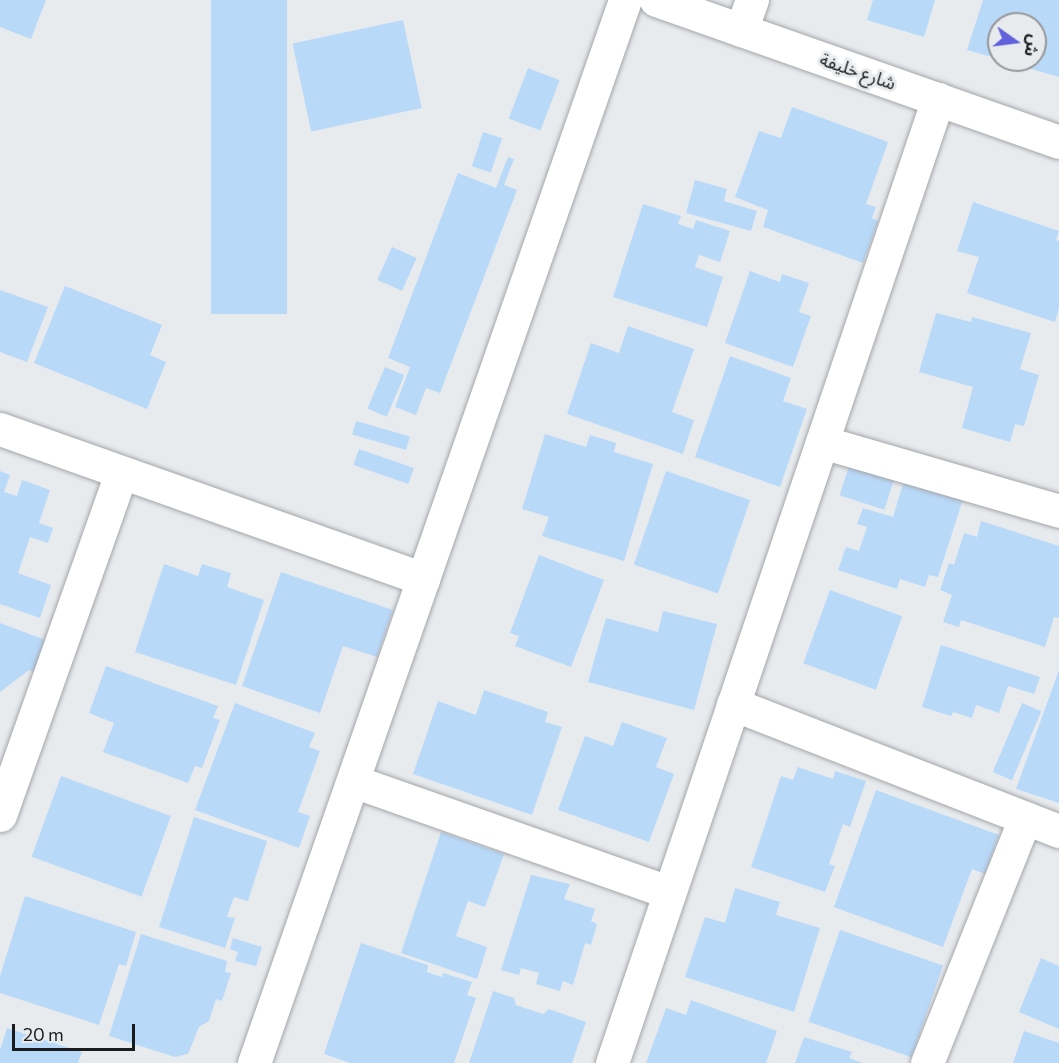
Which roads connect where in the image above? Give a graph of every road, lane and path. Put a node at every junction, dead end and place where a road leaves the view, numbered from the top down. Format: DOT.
graph roads {
  1 [pos="626,0"];
  2 [pos="656,0"];
  3 [pos="752,0"];
  4 [pos="741,30"];
  5 [pos="938,99"];
  6 [pos="1059,142"];
  7 [pos="0,429"];
  8 [pos="822,442"];
  9 [pos="121,473"];
  10 [pos="1059,511"];
  11 [pos="423,579"];
  12 [pos="733,704"];
  13 [pos="353,781"];
  14 [pos="0,815"];
  15 [pos="1025,818"];
  16 [pos="1059,831"];
  17 [pos="669,892"];
  18 [pos="254,1063"];
  19 [pos="612,1063"];
  20 [pos="927,1063"];
  1 -- 11 [label="street"];
  2 -- 4 [label="street, شارع خليفة"];
  3 -- 4 [label="street"];
  4 -- 5 [label="street, شارع خليفة"];
  5 -- 6 [label="street, شارع خليفة"];
  5 -- 8 [label="street"];
  7 -- 9 [label="street"];
  8 -- 10 [label="street"];
  8 -- 12 [label="street"];
  9 -- 11 [label="street"];
  9 -- 14 [label="street"];
  11 -- 13 [label="street"];
  12 -- 15 [label="street"];
  12 -- 17 [label="street"];
  13 -- 17 [label="street"];
  13 -- 18 [label="street"];
  15 -- 16 [label="street"];
  15 -- 20 [label="street"];
  17 -- 19 [label="street"];
}
